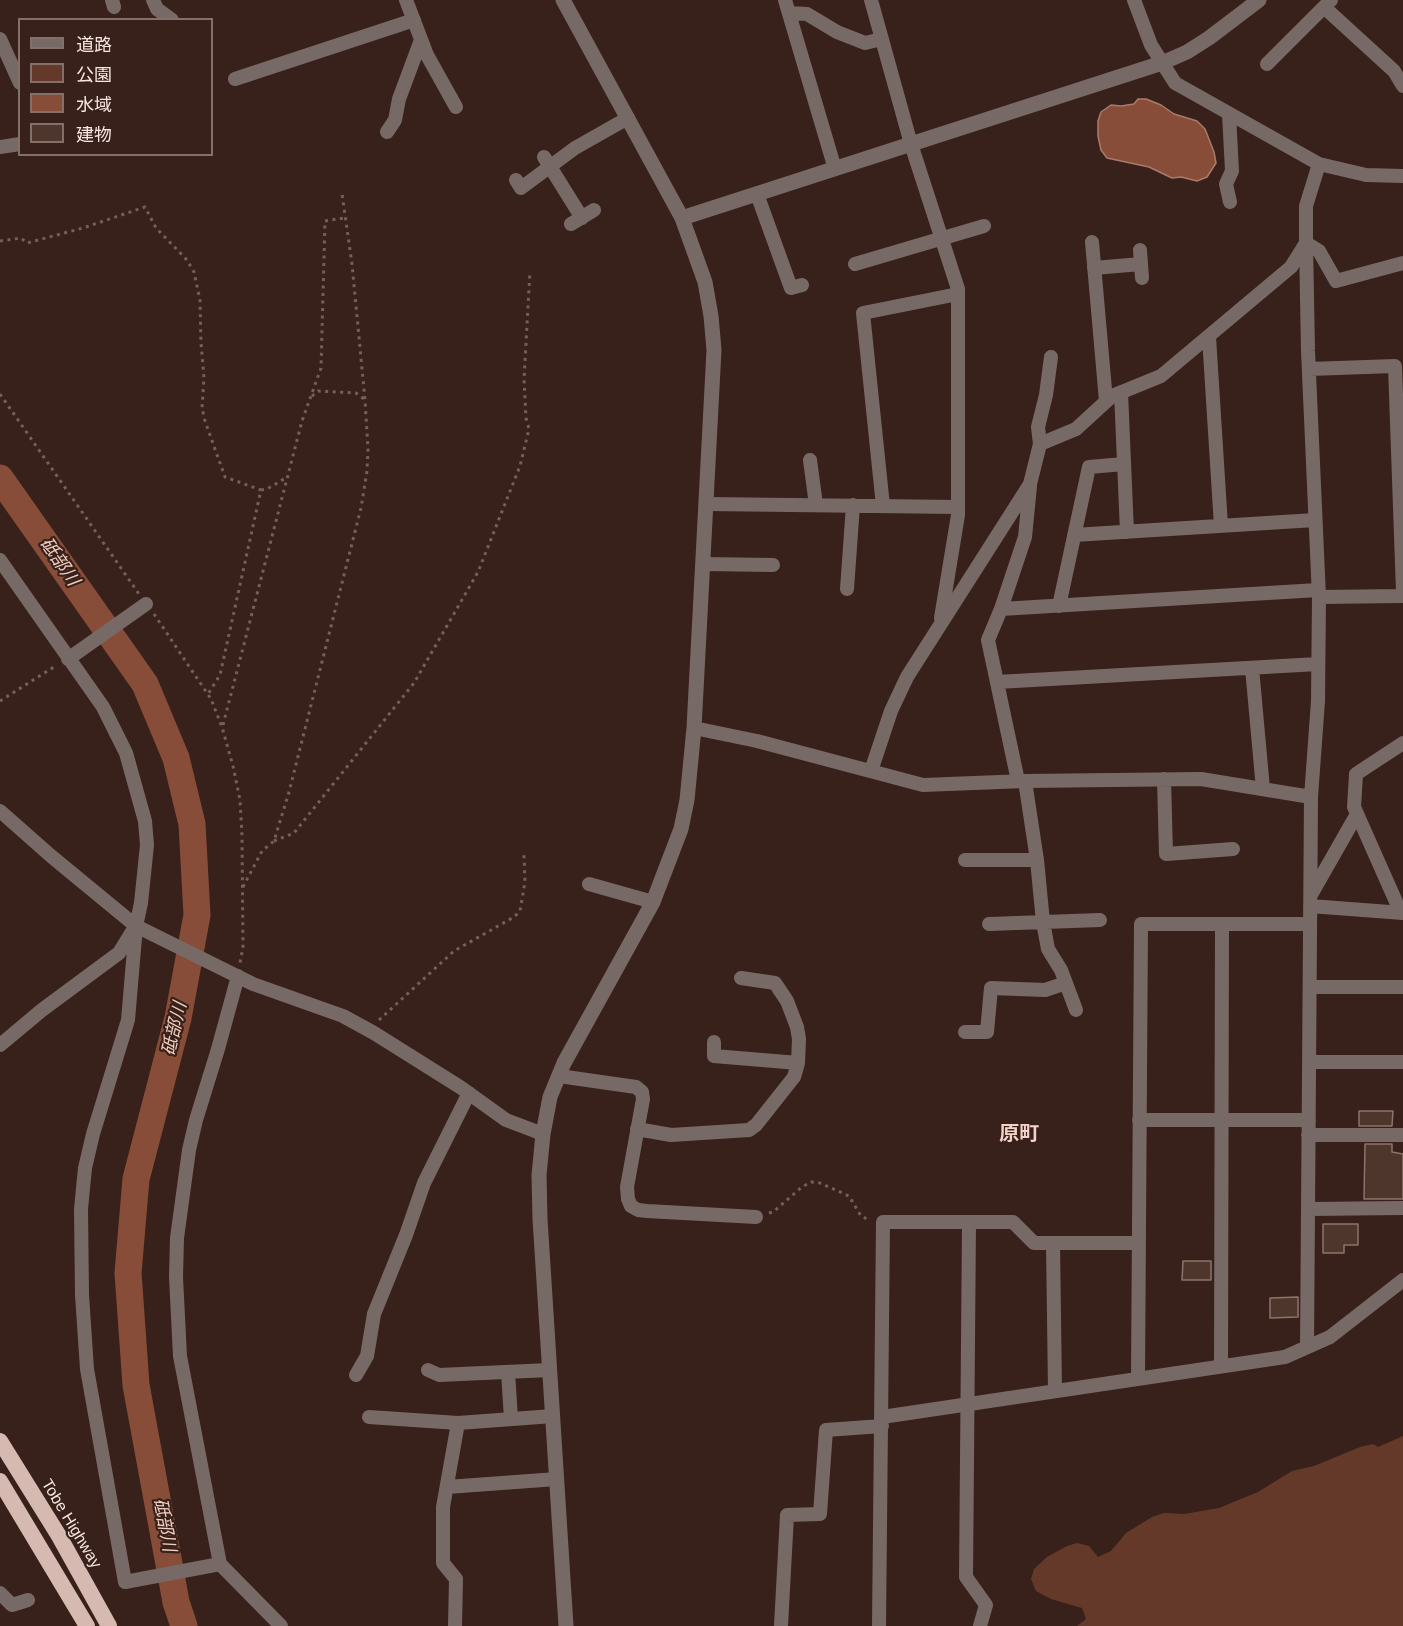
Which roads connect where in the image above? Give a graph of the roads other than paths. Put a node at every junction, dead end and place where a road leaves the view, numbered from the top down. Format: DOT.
graph roads {
  1 [pos="153,0"];
  2 [pos="406,0"];
  3 [pos="563,0"];
  4 [pos="871,0"];
  5 [pos="1134,0"];
  6 [pos="1259,0"];
  7 [pos="1328,4"];
  8 [pos="787,6"];
  9 [pos="169,18"];
  10 [pos="414,20"];
  11 [pos="0,39"];
  12 [pos="882,39"];
  13 [pos="421,40"];
  14 [pos="14,55"];
  15 [pos="1161,63"];
  16 [pos="1267,64"];
  17 [pos="18,74"];
  18 [pos="235,80"];
  19 [pos="1403,86"];
  20 [pos="456,107"];
  21 [pos="1229,114"];
  22 [pos="628,118"];
  23 [pos="387,132"];
  24 [pos="18,144"];
  25 [pos="911,144"];
  26 [pos="0,147"];
  27 [pos="547,162"];
  28 [pos="1319,164"];
  29 [pos="835,169"];
  30 [pos="1403,176"];
  31 [pos="516,180"];
  32 [pos="757,194"];
  33 [pos="1230,202"];
  34 [pos="582,217"];
  35 [pos="682,218"];
  36 [pos="984,226"];
  37 [pos="942,239"];
  38 [pos="1092,242"];
  39 [pos="1306,243"];
  40 [pos="1403,263"];
  41 [pos="855,264"];
  42 [pos="1141,264"];
  43 [pos="1094,268"];
  44 [pos="802,285"];
  45 [pos="958,294"];
  46 [pos="1209,337"];
  47 [pos="1051,357"];
  48 [pos="1309,369"];
  49 [pos="1121,392"];
  50 [pos="1106,401"];
  51 [pos="1040,444"];
  52 [pos="810,460"];
  53 [pos="1124,464"];
  54 [pos="1030,484"];
  55 [pos="707,504"];
  56 [pos="816,505"];
  57 [pos="853,505"];
  58 [pos="883,506"];
  59 [pos="958,507"];
  60 [pos="1315,520"];
  61 [pos="1221,526"];
  62 [pos="1127,532"];
  63 [pos="1074,535"];
  64 [pos="0,560"];
  65 [pos="703,564"];
  66 [pos="773,565"];
  67 [pos="847,589"];
  68 [pos="1319,594"];
  69 [pos="1403,594"];
  70 [pos="144,606"];
  71 [pos="1059,606"];
  72 [pos="1001,609"];
  73 [pos="939,626"];
  74 [pos="70,657"];
  75 [pos="1318,664"];
  76 [pos="1252,668"];
  77 [pos="997,682"];
  78 [pos="694,728"];
  79 [pos="1403,743"];
  80 [pos="871,771"];
  81 [pos="1164,779"];
  82 [pos="1022,781"];
  83 [pos="1263,789"];
  84 [pos="1311,797"];
  85 [pos="0,811"];
  86 [pos="1357,814"];
  87 [pos="1233,849"];
  88 [pos="965,860"];
  89 [pos="1037,860"];
  90 [pos="589,884"];
  91 [pos="1310,901"];
  92 [pos="653,902"];
  93 [pos="1402,913"];
  94 [pos="1100,920"];
  95 [pos="1043,922"];
  96 [pos="989,924"];
  97 [pos="1222,924"];
  98 [pos="1310,924"];
  99 [pos="142,928"];
  100 [pos="232,973"];
  101 [pos="741,978"];
  102 [pos="1066,983"];
  103 [pos="1310,987"];
  104 [pos="1403,987"];
  105 [pos="1076,1010"];
  106 [pos="965,1032"];
  107 [pos="714,1042"];
  108 [pos="0,1045"];
  109 [pos="1309,1062"];
  110 [pos="1403,1062"];
  111 [pos="798,1063"];
  112 [pos="559,1076"];
  113 [pos="469,1093"];
  114 [pos="1139,1120"];
  115 [pos="1221,1120"];
  116 [pos="1309,1120"];
  117 [pos="637,1129"];
  118 [pos="543,1134"];
  119 [pos="1308,1134"];
  120 [pos="1403,1135"];
  121 [pos="1403,1208"];
  122 [pos="1308,1209"];
  123 [pos="756,1217"];
  124 [pos="969,1223"];
  125 [pos="1053,1243"];
  126 [pos="1138,1243"];
  127 [pos="1403,1280"];
  128 [pos="1307,1347"];
  129 [pos="1221,1366"];
  130 [pos="428,1370"];
  131 [pos="550,1370"];
  132 [pos="508,1372"];
  133 [pos="356,1375"];
  134 [pos="1138,1378"];
  135 [pos="1055,1391"];
  136 [pos="967,1404"];
  137 [pos="552,1416"];
  138 [pos="369,1417"];
  139 [pos="511,1419"];
  140 [pos="882,1421"];
  141 [pos="458,1423"];
  142 [pos="0,1441"];
  143 [pos="557,1479"];
  144 [pos="0,1481"];
  145 [pos="447,1487"];
  146 [pos="217,1564"];
  147 [pos="0,1593"];
  148 [pos="28,1600"];
  149 [pos="87,1626"];
  150 [pos="109,1626"];
  151 [pos="281,1626"];
  152 [pos="455,1626"];
  153 [pos="566,1626"];
  154 [pos="781,1626"];
  155 [pos="879,1626"];
  156 [pos="980,1626"];
  1 -- 9 [label="street"];
  2 -- 10 [label="street"];
  3 -- 22 [label="street"];
  4 -- 12 [label="street"];
  5 -- 15 [label="street"];
  6 -- 15 [label="street"];
  7 -- 16 [label="street"];
  7 -- 19 [label="street"];
  8 -- 12 [label="street"];
  8 -- 29 [label="street"];
  10 -- 13 [label="street"];
  10 -- 18 [label="street"];
  11 -- 14 [label="street"];
  12 -- 25 [label="street"];
  13 -- 20 [label="street"];
  13 -- 23 [label="street"];
  14 -- 17 [label="street"];
  15 -- 21 [label="street"];
  15 -- 25 [label="street"];
  21 -- 28 [label="street"];
  21 -- 33 [label="street"];
  22 -- 27 [label="street"];
  22 -- 35 [label="street"];
  24 -- 26 [label="street"];
  25 -- 29 [label="street"];
  25 -- 37 [label="street"];
  27 -- 31 [label="street"];
  27 -- 34 [label="street"];
  28 -- 30 [label="street"];
  28 -- 39 [label="street"];
  29 -- 32 [label="street"];
  32 -- 35 [label="street"];
  32 -- 44 [label="street"];
  35 -- 55 [label="street"];
  36 -- 37 [label="street"];
  37 -- 41 [label="street"];
  37 -- 45 [label="street"];
  38 -- 43 [label="street"];
  39 -- 40 [label="street"];
  39 -- 46 [label="street"];
  39 -- 48 [label="street"];
  42 -- 43 [label="street"];
  43 -- 50 [label="street"];
  45 -- 58 [label="street"];
  45 -- 59 [label="street"];
  46 -- 49 [label="street"];
  46 -- 61 [label="street"];
  47 -- 51 [label="street"];
  48 -- 60 [label="street"];
  48 -- 69 [label="street"];
  49 -- 50 [label="street"];
  49 -- 53 [label="street"];
  50 -- 51 [label="street"];
  51 -- 54 [label="street"];
  52 -- 56 [label="street"];
  53 -- 62 [label="street"];
  53 -- 63 [label="street"];
  54 -- 72 [label="street"];
  54 -- 73 [label="street"];
  55 -- 56 [label="street"];
  55 -- 65 [label="street"];
  56 -- 57 [label="street"];
  57 -- 58 [label="street"];
  57 -- 67 [label="street"];
  58 -- 59 [label="street"];
  59 -- 73 [label="street"];
  60 -- 61 [label="street"];
  60 -- 68 [label="street"];
  61 -- 62 [label="street"];
  62 -- 63 [label="street"];
  63 -- 71 [label="street"];
  64 -- 74 [label="street"];
  65 -- 66 [label="street"];
  65 -- 78 [label="street"];
  68 -- 69 [label="street"];
  68 -- 71 [label="street"];
  68 -- 75 [label="street"];
  70 -- 74 [label="street"];
  71 -- 72 [label="street"];
  72 -- 77 [label="street"];
  73 -- 80 [label="street"];
  74 -- 99 [label="street"];
  75 -- 76 [label="street"];
  75 -- 84 [label="street"];
  76 -- 77 [label="street"];
  76 -- 83 [label="street"];
  77 -- 82 [label="street"];
  78 -- 80 [label="street"];
  78 -- 92 [label="street"];
  79 -- 86 [label="street"];
  80 -- 82 [label="street"];
  81 -- 82 [label="street"];
  81 -- 83 [label="street"];
  81 -- 87 [label="street"];
  82 -- 89 [label="street"];
  83 -- 84 [label="street"];
  84 -- 91 [label="street"];
  85 -- 99 [label="street"];
  86 -- 91 [label="street"];
  86 -- 93 [label="street"];
  88 -- 89 [label="street"];
  89 -- 95 [label="street"];
  90 -- 92 [label="street"];
  91 -- 93 [label="street"];
  91 -- 98 [label="street"];
  92 -- 112 [label="street"];
  94 -- 95 [label="street"];
  95 -- 96 [label="street"];
  95 -- 102 [label="street"];
  97 -- 98 [label="street"];
  97 -- 114 [label="street"];
  97 -- 115 [label="street"];
  98 -- 103 [label="street"];
  99 -- 100 [label="street"];
  99 -- 108 [label="street"];
  99 -- 146 [label="street"];
  100 -- 113 [label="street"];
  100 -- 146 [label="street"];
  101 -- 111 [label="street"];
  102 -- 105 [label="street"];
  102 -- 106 [label="street"];
  103 -- 104 [label="street"];
  103 -- 109 [label="street"];
  107 -- 111 [label="street"];
  109 -- 110 [label="street"];
  109 -- 116 [label="street"];
  111 -- 117 [label="street"];
  112 -- 117 [label="street"];
  112 -- 118 [label="street"];
  113 -- 118 [label="street"];
  113 -- 133 [label="street"];
  114 -- 115 [label="street"];
  114 -- 126 [label="street"];
  115 -- 116 [label="street"];
  115 -- 129 [label="street"];
  116 -- 119 [label="street"];
  117 -- 123 [label="street"];
  118 -- 131 [label="street"];
  119 -- 120 [label="street"];
  119 -- 122 [label="street"];
  121 -- 122 [label="street"];
  122 -- 128 [label="street"];
  124 -- 125 [label="street"];
  124 -- 136 [label="street"];
  124 -- 140 [label="street"];
  125 -- 126 [label="street"];
  125 -- 135 [label="street"];
  126 -- 134 [label="street"];
  127 -- 128 [label="street"];
  128 -- 129 [label="street"];
  129 -- 134 [label="street"];
  130 -- 132 [label="street"];
  131 -- 132 [label="street"];
  131 -- 137 [label="street"];
  132 -- 139 [label="street"];
  134 -- 135 [label="street"];
  135 -- 136 [label="street"];
  136 -- 140 [label="street"];
  136 -- 156 [label="street"];
  137 -- 139 [label="street"];
  137 -- 143 [label="street"];
  138 -- 141 [label="street"];
  139 -- 141 [label="street"];
  140 -- 154 [label="street"];
  140 -- 155 [label="street"];
  141 -- 145 [label="street"];
  142 -- 150 [label="highway, Tobe Highway"];
  143 -- 145 [label="street"];
  143 -- 153 [label="street"];
  144 -- 149 [label="highway"];
  145 -- 152 [label="street"];
  146 -- 151 [label="street"];
  147 -- 148 [label="street"];
}
